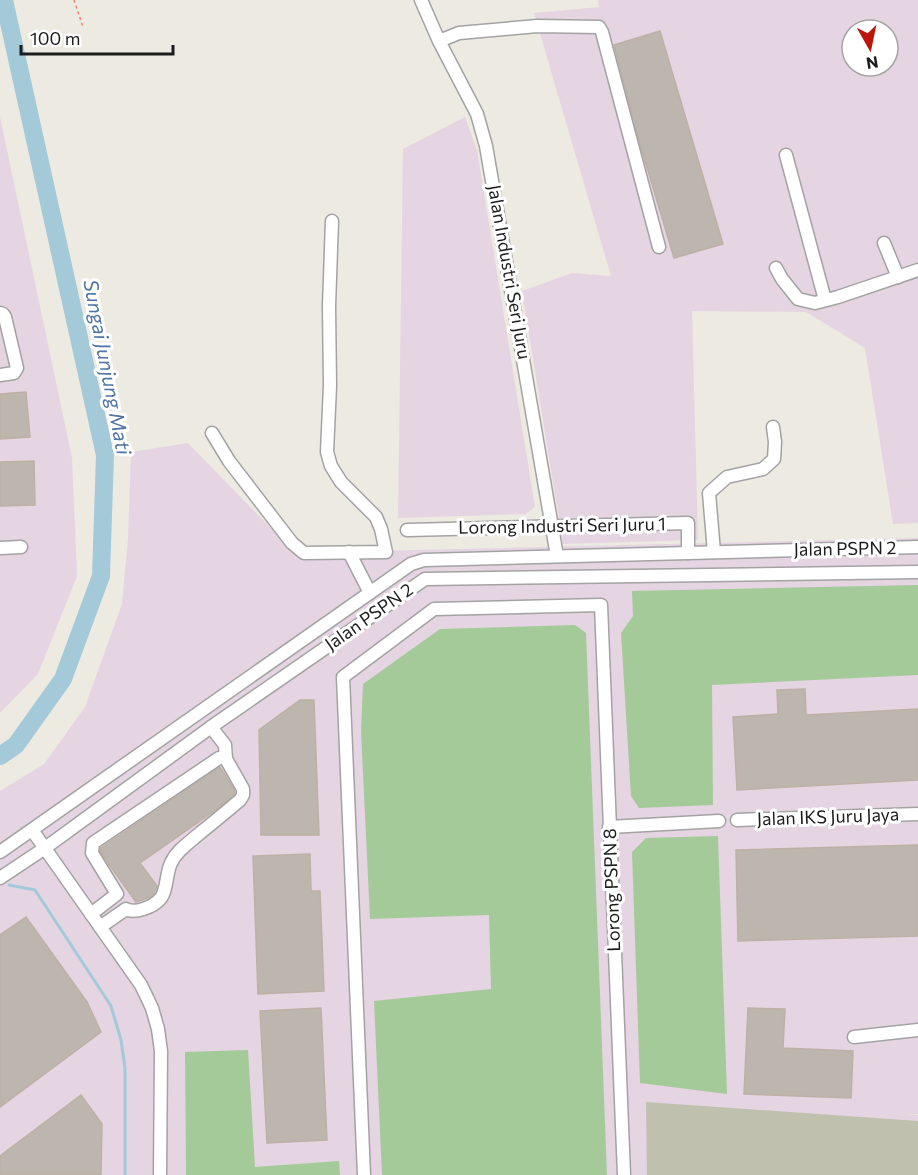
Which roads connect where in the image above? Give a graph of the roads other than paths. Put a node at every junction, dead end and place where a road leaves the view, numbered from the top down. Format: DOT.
graph roads {
  1 [pos="421,0"];
  2 [pos="439,40"];
  3 [pos="786,155"];
  4 [pos="332,221"];
  5 [pos="884,243"];
  6 [pos="659,247"];
  7 [pos="776,268"];
  8 [pos="918,270"];
  9 [pos="898,277"];
  10 [pos="825,300"];
  11 [pos="0,314"];
  12 [pos="0,375"];
  13 [pos="772,427"];
  14 [pos="212,433"];
  15 [pos="553,526"];
  16 [pos="407,530"];
  17 [pos="21,547"];
  18 [pos="0,548"];
  19 [pos="918,548"];
  20 [pos="349,552"];
  21 [pos="714,552"];
  22 [pos="688,553"];
  23 [pos="557,556"];
  24 [pos="918,572"];
  25 [pos="370,593"];
  26 [pos="212,727"];
  27 [pos="226,759"];
  28 [pos="918,814"];
  29 [pos="737,820"];
  30 [pos="719,821"];
  31 [pos="609,827"];
  32 [pos="32,830"];
  33 [pos="45,848"];
  34 [pos="0,852"];
  35 [pos="0,878"];
  36 [pos="117,894"];
  37 [pos="126,909"];
  38 [pos="91,914"];
  39 [pos="100,927"];
  40 [pos="918,1030"];
  41 [pos="854,1037"];
  42 [pos="160,1175"];
  43 [pos="364,1175"];
  44 [pos="624,1175"];
  1 -- 2 [label="street, Jalan Industri Seri Juru"];
  2 -- 6 [label="street"];
  2 -- 15 [label="street, Jalan Industri Seri Juru"];
  3 -- 10 [label="street"];
  4 -- 20 [label="street"];
  5 -- 9 [label="street"];
  7 -- 10 [label="street"];
  8 -- 9 [label="street"];
  9 -- 10 [label="street"];
  11 -- 12 [label="street"];
  13 -- 21 [label="street"];
  14 -- 20 [label="street"];
  15 -- 16 [label="street, Lorong Industri Seri Juru 1"];
  15 -- 22 [label="street, Lorong Industri Seri Juru 1"];
  15 -- 23 [label="street, Jalan Industri Seri Juru"];
  17 -- 18 [label="street"];
  19 -- 21 [label="street, Jalan PSPN 2"];
  20 -- 25 [label="street"];
  21 -- 22 [label="street, Jalan PSPN 2"];
  22 -- 23 [label="street, Jalan PSPN 2"];
  23 -- 25 [label="street, Jalan PSPN 2"];
  24 -- 26 [label="street, Jalan PSPN 2"];
  25 -- 32 [label="street, Jalan PSPN 2"];
  26 -- 27 [label="street"];
  26 -- 33 [label="street, Jalan PSPN 2"];
  27 -- 36 [label="street"];
  27 -- 37 [label="street"];
  28 -- 29 [label="street, Jalan IKS Juru Jaya"];
  30 -- 31 [label="street"];
  31 -- 43 [label="street, Lorong PSPN 8"];
  31 -- 44 [label="street, Lorong PSPN 8"];
  32 -- 33 [label="street"];
  32 -- 34 [label="street, Jalan PSPN 2"];
  33 -- 35 [label="street, Jalan PSPN 2"];
  33 -- 38 [label="street"];
  36 -- 37 [label="street"];
  36 -- 38 [label="street"];
  37 -- 39 [label="street"];
  38 -- 39 [label="street"];
  39 -- 42 [label="street"];
  40 -- 41 [label="street"];
}
